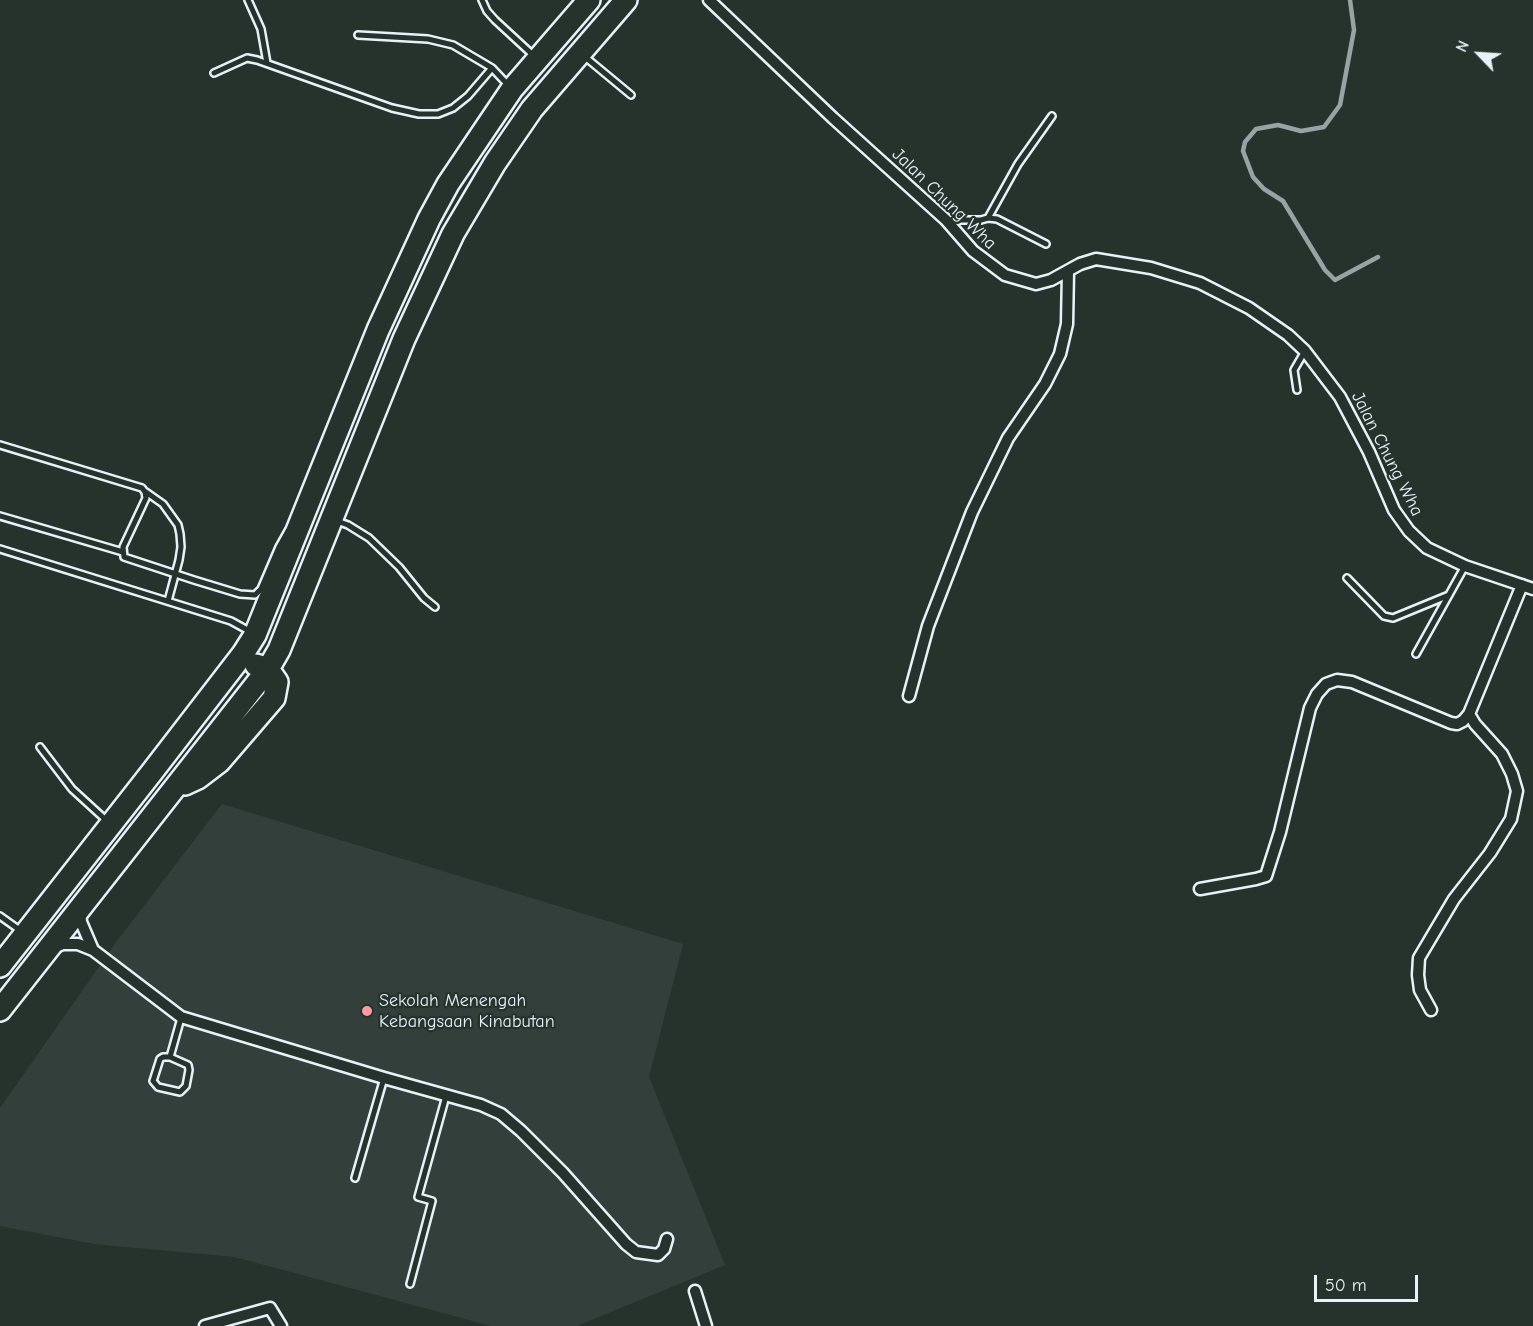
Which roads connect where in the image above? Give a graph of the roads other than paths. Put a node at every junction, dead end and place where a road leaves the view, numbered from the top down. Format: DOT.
graph roads {
  1 [pos="248,0"];
  2 [pos="482,0"];
  3 [pos="589,0"];
  4 [pos="626,0"];
  5 [pos="709,0"];
  6 [pos="358,35"];
  7 [pos="580,52"];
  8 [pos="538,59"];
  9 [pos="267,63"];
  10 [pos="492,68"];
  11 [pos="214,74"];
  12 [pos="512,89"];
  13 [pos="631,95"];
  14 [pos="1052,116"];
  15 [pos="988,218"];
  16 [pos="946,220"];
  17 [pos="1046,244"];
  18 [pos="1068,271"];
  19 [pos="1305,351"];
  20 [pos="1297,390"];
  21 [pos="0,445"];
  22 [pos="146,492"];
  23 [pos="0,516"];
  24 [pos="332,520"];
  25 [pos="301,524"];
  26 [pos="0,549"];
  27 [pos="123,552"];
  28 [pos="1465,566"];
  29 [pos="176,574"];
  30 [pos="1347,578"];
  31 [pos="1522,585"];
  32 [pos="1533,589"];
  33 [pos="1449,595"];
  34 [pos="168,601"];
  35 [pos="435,607"];
  36 [pos="255,635"];
  37 [pos="279,650"];
  38 [pos="1416,654"];
  39 [pos="267,669"];
  40 [pos="909,696"];
  41 [pos="1469,714"];
  42 [pos="40,747"];
  43 [pos="152,772"];
  44 [pos="111,825"];
  45 [pos="1200,889"];
  46 [pos="80,908"];
  47 [pos="0,916"];
  48 [pos="25,934"];
  49 [pos="46,950"];
  50 [pos="93,950"];
  51 [pos="0,966"];
  52 [pos="0,1010"];
  53 [pos="1431,1010"];
  54 [pos="181,1017"];
  55 [pos="170,1058"];
  56 [pos="384,1078"];
  57 [pos="446,1094"];
  58 [pos="355,1178"];
  59 [pos="667,1239"];
  60 [pos="410,1284"];
  61 [pos="695,1291"];
  62 [pos="206,1326"];
  63 [pos="281,1326"];
  64 [pos="706,1326"];
  1 -- 9 [label="lane"];
  2 -- 8 [label="lane"];
  3 -- 8 [label="highway"];
  4 -- 7 [label="highway"];
  5 -- 16 [label="street, Jalan Chung Wha"];
  6 -- 10 [label="lane"];
  7 -- 13 [label="lane"];
  7 -- 24 [label="highway"];
  8 -- 12 [label="highway"];
  9 -- 10 [label="lane"];
  9 -- 11 [label="lane"];
  10 -- 12 [label="lane"];
  12 -- 25 [label="highway"];
  14 -- 15 [label="lane"];
  15 -- 16 [label="lane"];
  15 -- 17 [label="lane"];
  16 -- 18 [label="street, Jalan Chung Wha"];
  18 -- 19 [label="street, Jalan Chung Wha"];
  18 -- 40 [label="street"];
  19 -- 20 [label="lane"];
  19 -- 28 [label="street, Jalan Chung Wha"];
  21 -- 22 [label="lane"];
  22 -- 27 [label="lane"];
  22 -- 29 [label="lane"];
  23 -- 27 [label="lane"];
  24 -- 35 [label="lane"];
  24 -- 37 [label="highway"];
  25 -- 29 [label="lane"];
  25 -- 36 [label="highway"];
  26 -- 34 [label="lane"];
  27 -- 29 [label="lane"];
  28 -- 31 [label="street, Jalan Chung Wha"];
  28 -- 33 [label="lane"];
  29 -- 34 [label="lane"];
  30 -- 33 [label="lane"];
  31 -- 32 [label="street, Jalan Chung Wha"];
  31 -- 41 [label="street"];
  33 -- 38 [label="lane"];
  34 -- 36 [label="lane"];
  36 -- 37 [label="highway"];
  36 -- 43 [label="highway"];
  37 -- 39 [label="highway"];
  39 -- 43 [label="highway"];
  39 -- 46 [label="highway"];
  41 -- 45 [label="street"];
  41 -- 53 [label="street"];
  42 -- 44 [label="lane"];
  43 -- 44 [label="highway"];
  44 -- 48 [label="highway"];
  46 -- 49 [label="highway"];
  46 -- 50 [label="street"];
  47 -- 48 [label="lane"];
  48 -- 51 [label="highway"];
  49 -- 50 [label="street"];
  49 -- 52 [label="highway"];
  50 -- 54 [label="street"];
  54 -- 55 [label="lane"];
  54 -- 56 [label="street"];
  55 -- 55 [label="lane"];
  56 -- 57 [label="street"];
  56 -- 58 [label="lane"];
  57 -- 59 [label="street"];
  57 -- 60 [label="lane"];
  61 -- 64 [label="street"];
  62 -- 63 [label="street"];
}
